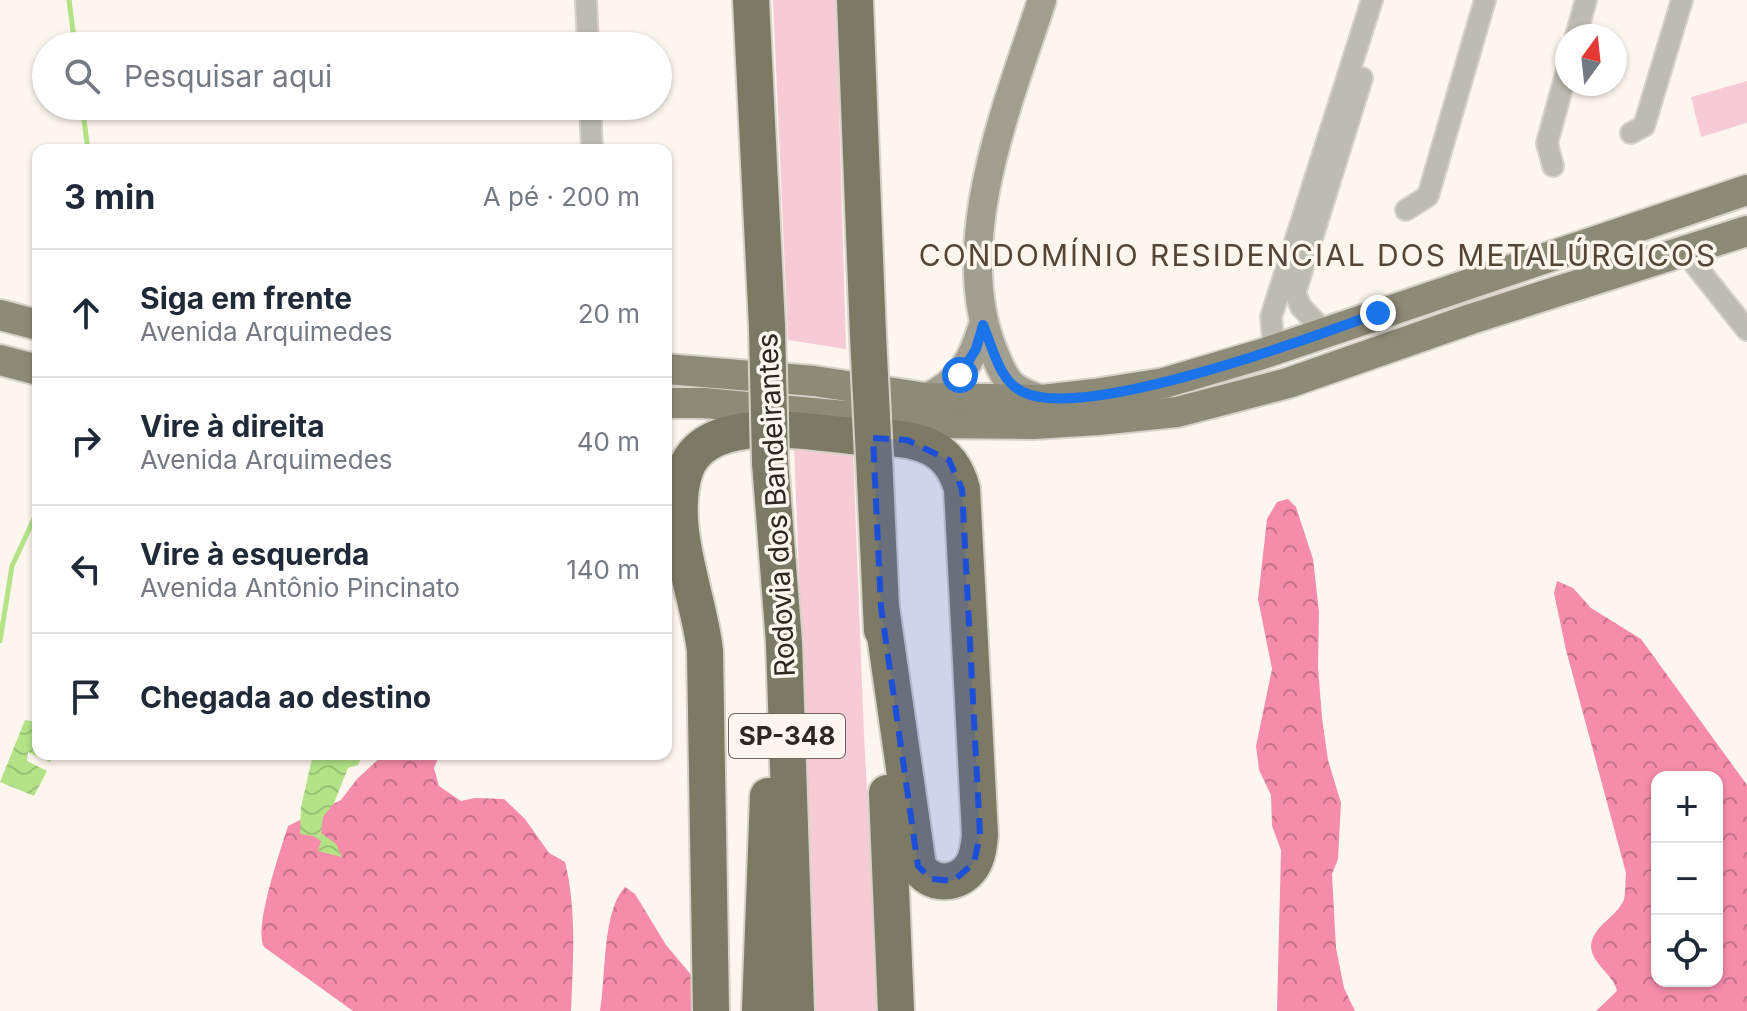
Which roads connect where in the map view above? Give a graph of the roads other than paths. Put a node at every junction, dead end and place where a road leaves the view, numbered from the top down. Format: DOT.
graph roads {
  1 [pos="586,0"];
  2 [pos="751,0"];
  3 [pos="855,0"];
  4 [pos="1042,0"];
  5 [pos="1372,0"];
  6 [pos="1386,0"];
  7 [pos="1485,0"];
  8 [pos="1586,0"];
  9 [pos="1682,0"];
  10 [pos="1579,24"];
  11 [pos="587,32"];
  12 [pos="1560,96"];
  13 [pos="591,120"];
  14 [pos="1631,133"];
  15 [pos="592,144"];
  16 [pos="1553,166"];
  17 [pos="1747,190"];
  18 [pos="1406,210"];
  19 [pos="1747,231"];
  20 [pos="1684,251"];
  21 [pos="0,315"];
  22 [pos="32,323"];
  23 [pos="983,325"];
  24 [pos="1747,330"];
  25 [pos="1326,333"];
  26 [pos="1274,349"];
  27 [pos="0,360"];
  28 [pos="32,368"];
  29 [pos="672,369"];
  30 [pos="1330,369"];
  31 [pos="926,398"];
  32 [pos="1042,400"];
  33 [pos="672,403"];
  34 [pos="881,607"];
  35 [pos="784,643"];
  36 [pos="892,922"];
  37 [pos="711,1011"];
  38 [pos="760,1011"];
  39 [pos="796,1011"];
  40 [pos="896,1011"];
  41 [pos="913,1011"];
  1 -- 11 [label="street"];
  2 -- 35 [label="highway, Rodovia dos Bandeirantes / SP-348, bridge"];
  3 -- 34 [label="highway, SP-348, bridge"];
  4 -- 23 [label="main road"];
  5 -- 26 [label="street"];
  6 -- 25 [label="street"];
  7 -- 18 [label="street"];
  8 -- 10 [label="street"];
  9 -- 14 [label="street"];
  12 -- 16 [label="street"];
  13 -- 15 [label="street"];
  17 -- 25 [label="main road"];
  19 -- 20 [label="main road"];
  20 -- 24 [label="street"];
  20 -- 30 [label="main road"];
  21 -- 22 [label="main road"];
  23 -- 31 [label="main road"];
  23 -- 32 [label="main road"];
  25 -- 26 [label="main road"];
  26 -- 30 [label="main road"];
  26 -- 32 [label="main road"];
  27 -- 28 [label="main road"];
  29 -- 31 [label="main road"];
  30 -- 33 [label="main road"];
  31 -- 32 [label="main road"];
  34 -- 36 [label="highway, SP-348"];
  34 -- 37 [label="highway"];
  35 -- 38 [label="highway"];
  35 -- 39 [label="highway, Rodovia dos Bandeirantes / SP-348"];
  36 -- 40 [label="highway, SP-348"];
  36 -- 41 [label="highway"];
}
